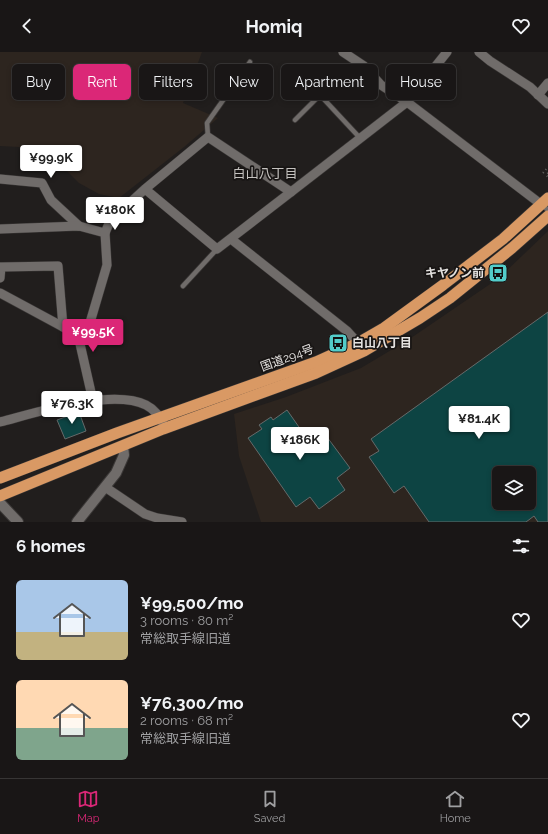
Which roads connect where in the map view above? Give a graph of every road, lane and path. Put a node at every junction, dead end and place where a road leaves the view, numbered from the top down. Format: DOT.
graph roads {
  1 [pos="343,52"];
  2 [pos="447,52"];
  3 [pos="479,52"];
  4 [pos="250,62"];
  5 [pos="548,83"];
  6 [pos="538,95"];
  7 [pos="407,102"];
  8 [pos="548,104"];
  9 [pos="295,120"];
  10 [pos="208,137"];
  11 [pos="360,138"];
  12 [pos="548,167"];
  13 [pos="543,173"];
  14 [pos="0,178"];
  15 [pos="145,189"];
  16 [pos="291,192"];
  17 [pos="546,204"];
  18 [pos="548,216"];
  19 [pos="79,226"];
  20 [pos="0,229"];
  21 [pos="105,233"];
  22 [pos="231,239"];
  23 [pos="218,249"];
  24 [pos="0,278"];
  25 [pos="183,286"];
  26 [pos="0,293"];
  27 [pos="63,327"];
  28 [pos="79,340"];
  29 [pos="358,343"];
  30 [pos="93,401"];
  31 [pos="160,418"];
  32 [pos="0,422"];
  33 [pos="165,428"];
  34 [pos="123,446"];
  35 [pos="0,478"];
  36 [pos="105,487"];
  37 [pos="0,496"];
  38 [pos="0,504"];
  39 [pos="18,522"];
  40 [pos="77,522"];
  41 [pos="182,522"];
  1 -- 7 [label="street"];
  2 -- 7 [label="street"];
  3 -- 6 [label="street"];
  4 -- 10 [label="lane"];
  5 -- 6 [label="street"];
  6 -- 8 [label="street"];
  7 -- 11 [label="street"];
  7 -- 17 [label="street"];
  9 -- 11 [label="lane"];
  10 -- 15 [label="street"];
  10 -- 16 [label="street"];
  11 -- 16 [label="street"];
  12 -- 13 [label="path"];
  14 -- 19 [label="street"];
  15 -- 21 [label="street"];
  15 -- 23 [label="street"];
  16 -- 22 [label="street"];
  17 -- 29 [label="highway, 国道294号"];
  18 -- 33 [label="highway, 国道294号"];
  19 -- 20 [label="street"];
  19 -- 21 [label="street"];
  21 -- 28 [label="street"];
  22 -- 23 [label="street"];
  22 -- 29 [label="street"];
  23 -- 25 [label="lane"];
  24 -- 27 [label="street"];
  26 -- 27 [label="street"];
  27 -- 28 [label="street"];
  28 -- 30 [label="street"];
  29 -- 31 [label="highway, 国道294号"];
  30 -- 31 [label="street"];
  30 -- 32 [label="street"];
  31 -- 33 [label="street"];
  31 -- 35 [label="highway, 国道294号"];
  33 -- 34 [label="highway, 国道294号"];
  34 -- 36 [label="street"];
  34 -- 37 [label="highway, 国道294号"];
  36 -- 40 [label="street"];
  36 -- 41 [label="street"];
  38 -- 39 [label="street"];
}
